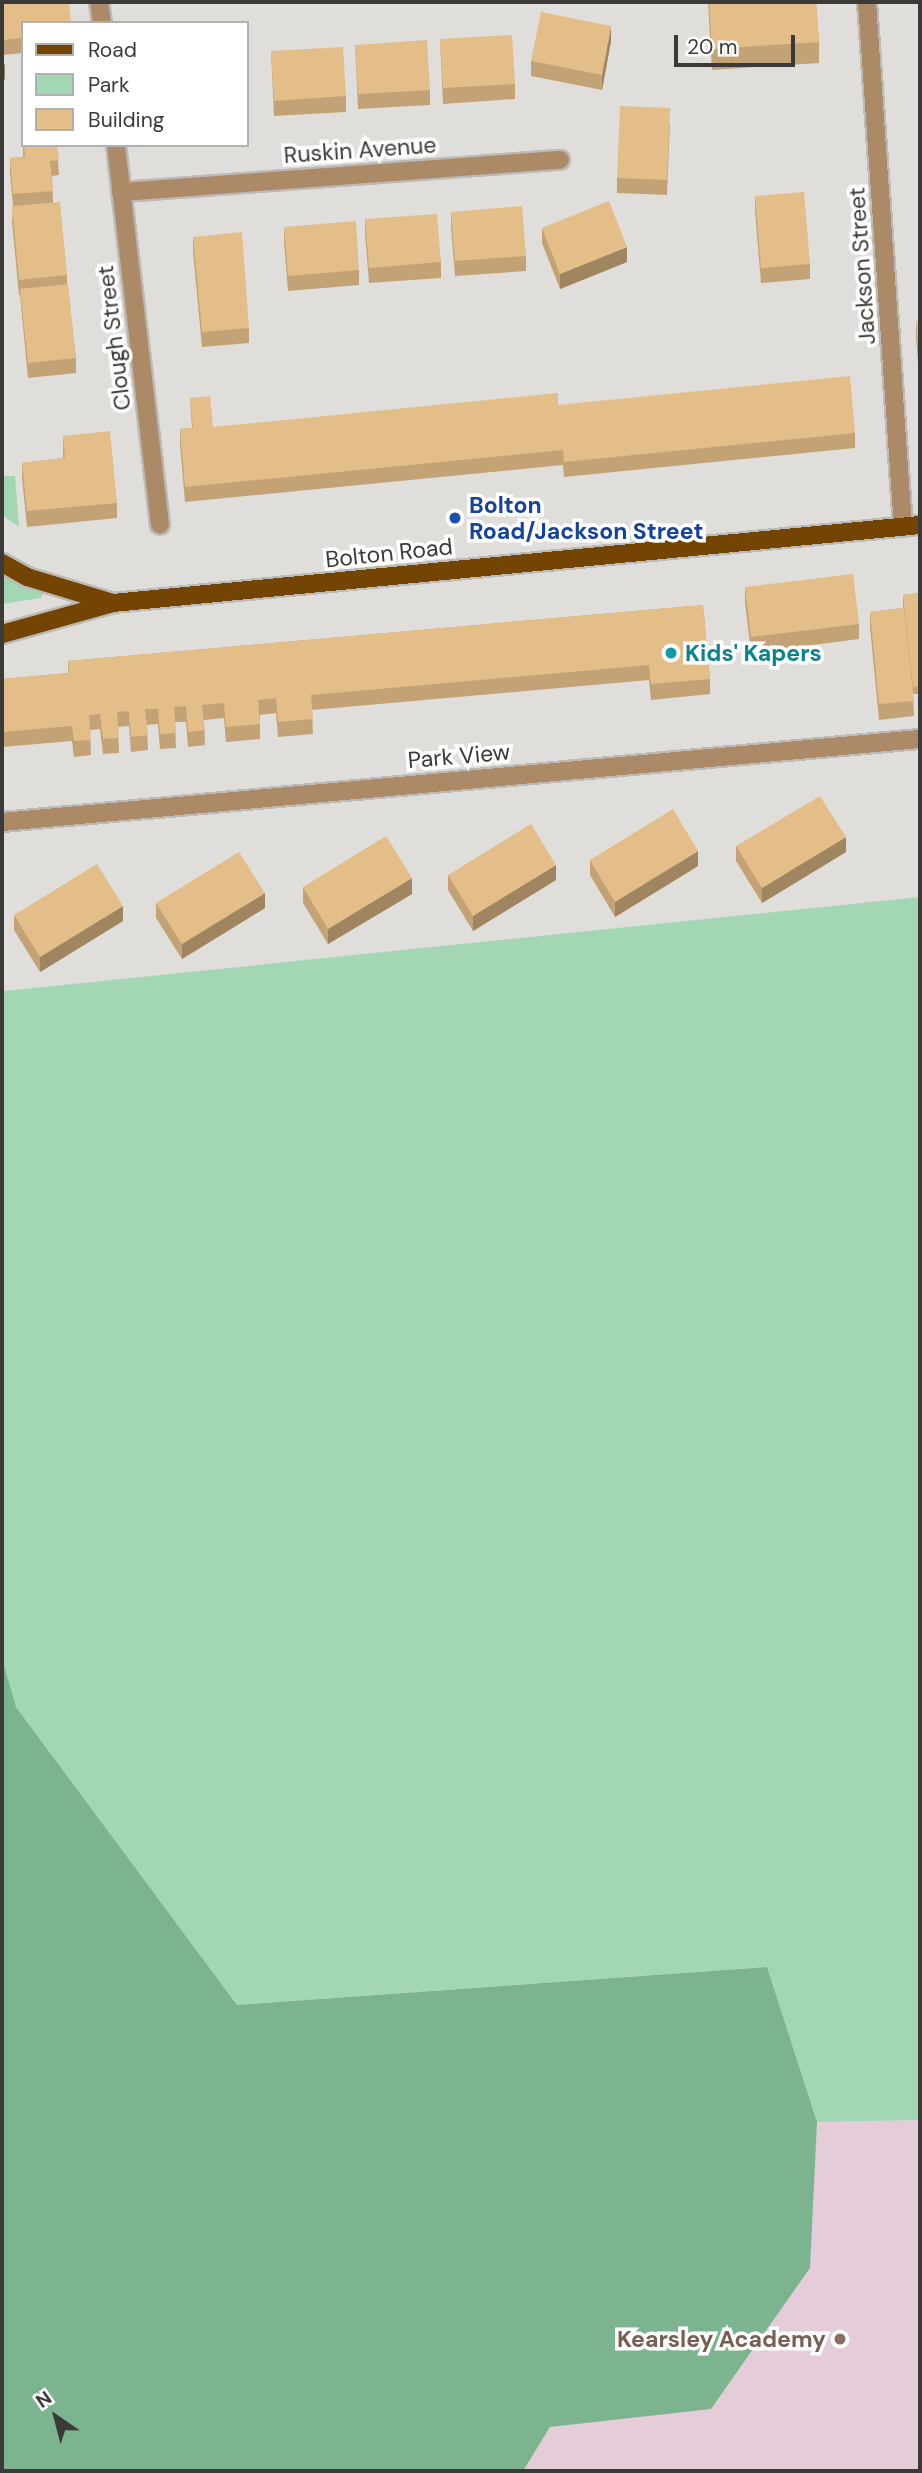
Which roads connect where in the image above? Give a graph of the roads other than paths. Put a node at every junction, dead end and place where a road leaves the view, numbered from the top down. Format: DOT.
graph roads {
  1 [pos="99,2"];
  2 [pos="867,2"];
  3 [pos="102,21"];
  4 [pos="116,147"];
  5 [pos="560,160"];
  6 [pos="121,192"];
  7 [pos="160,524"];
  8 [pos="912,526"];
  9 [pos="2,563"];
  10 [pos="113,603"];
  11 [pos="2,634"];
  12 [pos="920,739"];
  13 [pos="2,822"];
  1 -- 3 [label="street"];
  2 -- 8 [label="street, Jackson Street"];
  4 -- 6 [label="street, Clough Street"];
  5 -- 6 [label="street, Ruskin Avenue"];
  6 -- 7 [label="street, Clough Street"];
  8 -- 10 [label="main road, Bolton Road"];
  9 -- 10 [label="main road, Bolton Road"];
  10 -- 11 [label="main road, Bolton Road"];
  12 -- 13 [label="street, Park View"];
}
